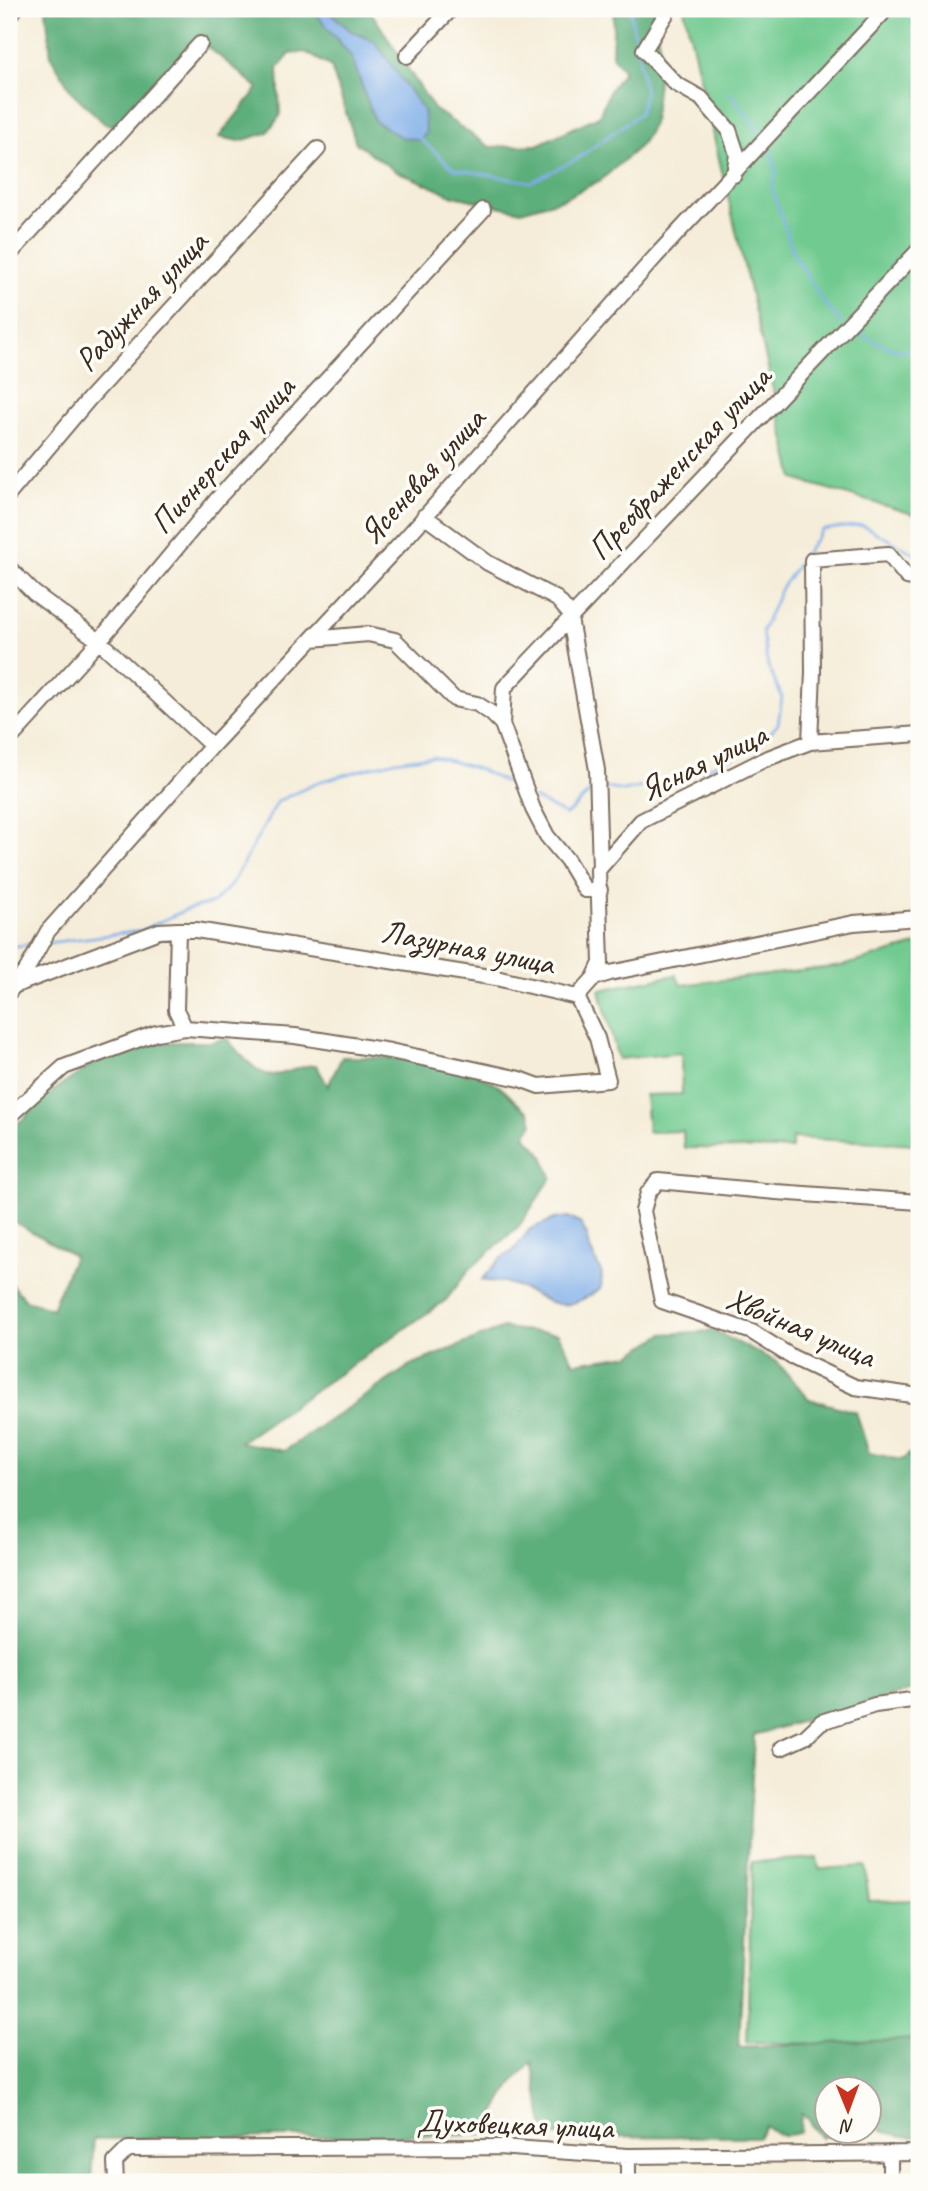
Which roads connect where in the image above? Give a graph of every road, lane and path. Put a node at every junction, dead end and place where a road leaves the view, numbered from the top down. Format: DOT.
graph roads {
  1 [pos="15,9"];
  2 [pos="451,9"];
  3 [pos="669,9"];
  4 [pos="882,14"];
  5 [pos="9,15"];
  6 [pos="200,44"];
  7 [pos="407,56"];
  8 [pos="318,149"];
  9 [pos="734,174"];
  10 [pos="483,210"];
  11 [pos="919,250"];
  12 [pos="9,255"];
  13 [pos="913,267"];
  14 [pos="9,494"];
  15 [pos="424,516"];
  16 [pos="9,568"];
  17 [pos="919,579"];
  18 [pos="570,618"];
  19 [pos="312,639"];
  20 [pos="99,641"];
  21 [pos="502,724"];
  22 [pos="919,734"];
  23 [pos="9,740"];
  24 [pos="810,742"];
  25 [pos="212,747"];
  26 [pos="600,868"];
  27 [pos="600,890"];
  28 [pos="919,918"];
  29 [pos="178,930"];
  30 [pos="594,978"];
  31 [pos="11,985"];
  32 [pos="577,997"];
  33 [pos="185,1028"];
  34 [pos="9,1116"];
  35 [pos="919,1202"];
  36 [pos="919,1396"];
  37 [pos="919,1699"];
  38 [pos="781,1748"];
  39 [pos="919,2153"];
  40 [pos="890,2154"];
  41 [pos="628,2156"];
  42 [pos="116,2182"];
  43 [pos="628,2182"];
  44 [pos="890,2182"];
  1 -- 5 [label="street"];
  2 -- 7 [label="street"];
  3 -- 9 [label="street"];
  4 -- 9 [label="street, Ясеневая улица"];
  6 -- 12 [label="street"];
  8 -- 14 [label="street, Радужная улица"];
  9 -- 15 [label="street, Ясеневая улица"];
  10 -- 20 [label="street, Пионерская улица"];
  11 -- 13 [label="street, Преображенская улица"];
  13 -- 18 [label="street, Преображенская улица"];
  15 -- 18 [label="street"];
  15 -- 19 [label="street, Ясеневая улица"];
  16 -- 20 [label="street"];
  17 -- 24 [label="street"];
  18 -- 21 [label="street, Преображенская улица"];
  18 -- 26 [label="street"];
  19 -- 21 [label="street"];
  19 -- 25 [label="street, Ясеневая улица"];
  20 -- 23 [label="street, Пионерская улица"];
  20 -- 25 [label="street"];
  21 -- 27 [label="street"];
  22 -- 24 [label="street, Ясная улица"];
  24 -- 26 [label="street, Ясная улица"];
  25 -- 31 [label="street, Ясеневая улица"];
  26 -- 27 [label="street"];
  27 -- 30 [label="street"];
  28 -- 30 [label="street, Лазурная улица"];
  29 -- 31 [label="street, Лазурная улица"];
  29 -- 32 [label="street, Лазурная улица"];
  29 -- 33 [label="street"];
  30 -- 32 [label="street, Лазурная улица"];
  32 -- 33 [label="street"];
  33 -- 34 [label="street"];
  35 -- 36 [label="street, Хвойная улица"];
  37 -- 38 [label="street"];
  39 -- 40 [label="street, Духовецкая улица"];
  40 -- 41 [label="street, Духовецкая улица"];
  40 -- 44 [label="street"];
  41 -- 42 [label="street, Духовецкая улица"];
  41 -- 43 [label="street"];
}
